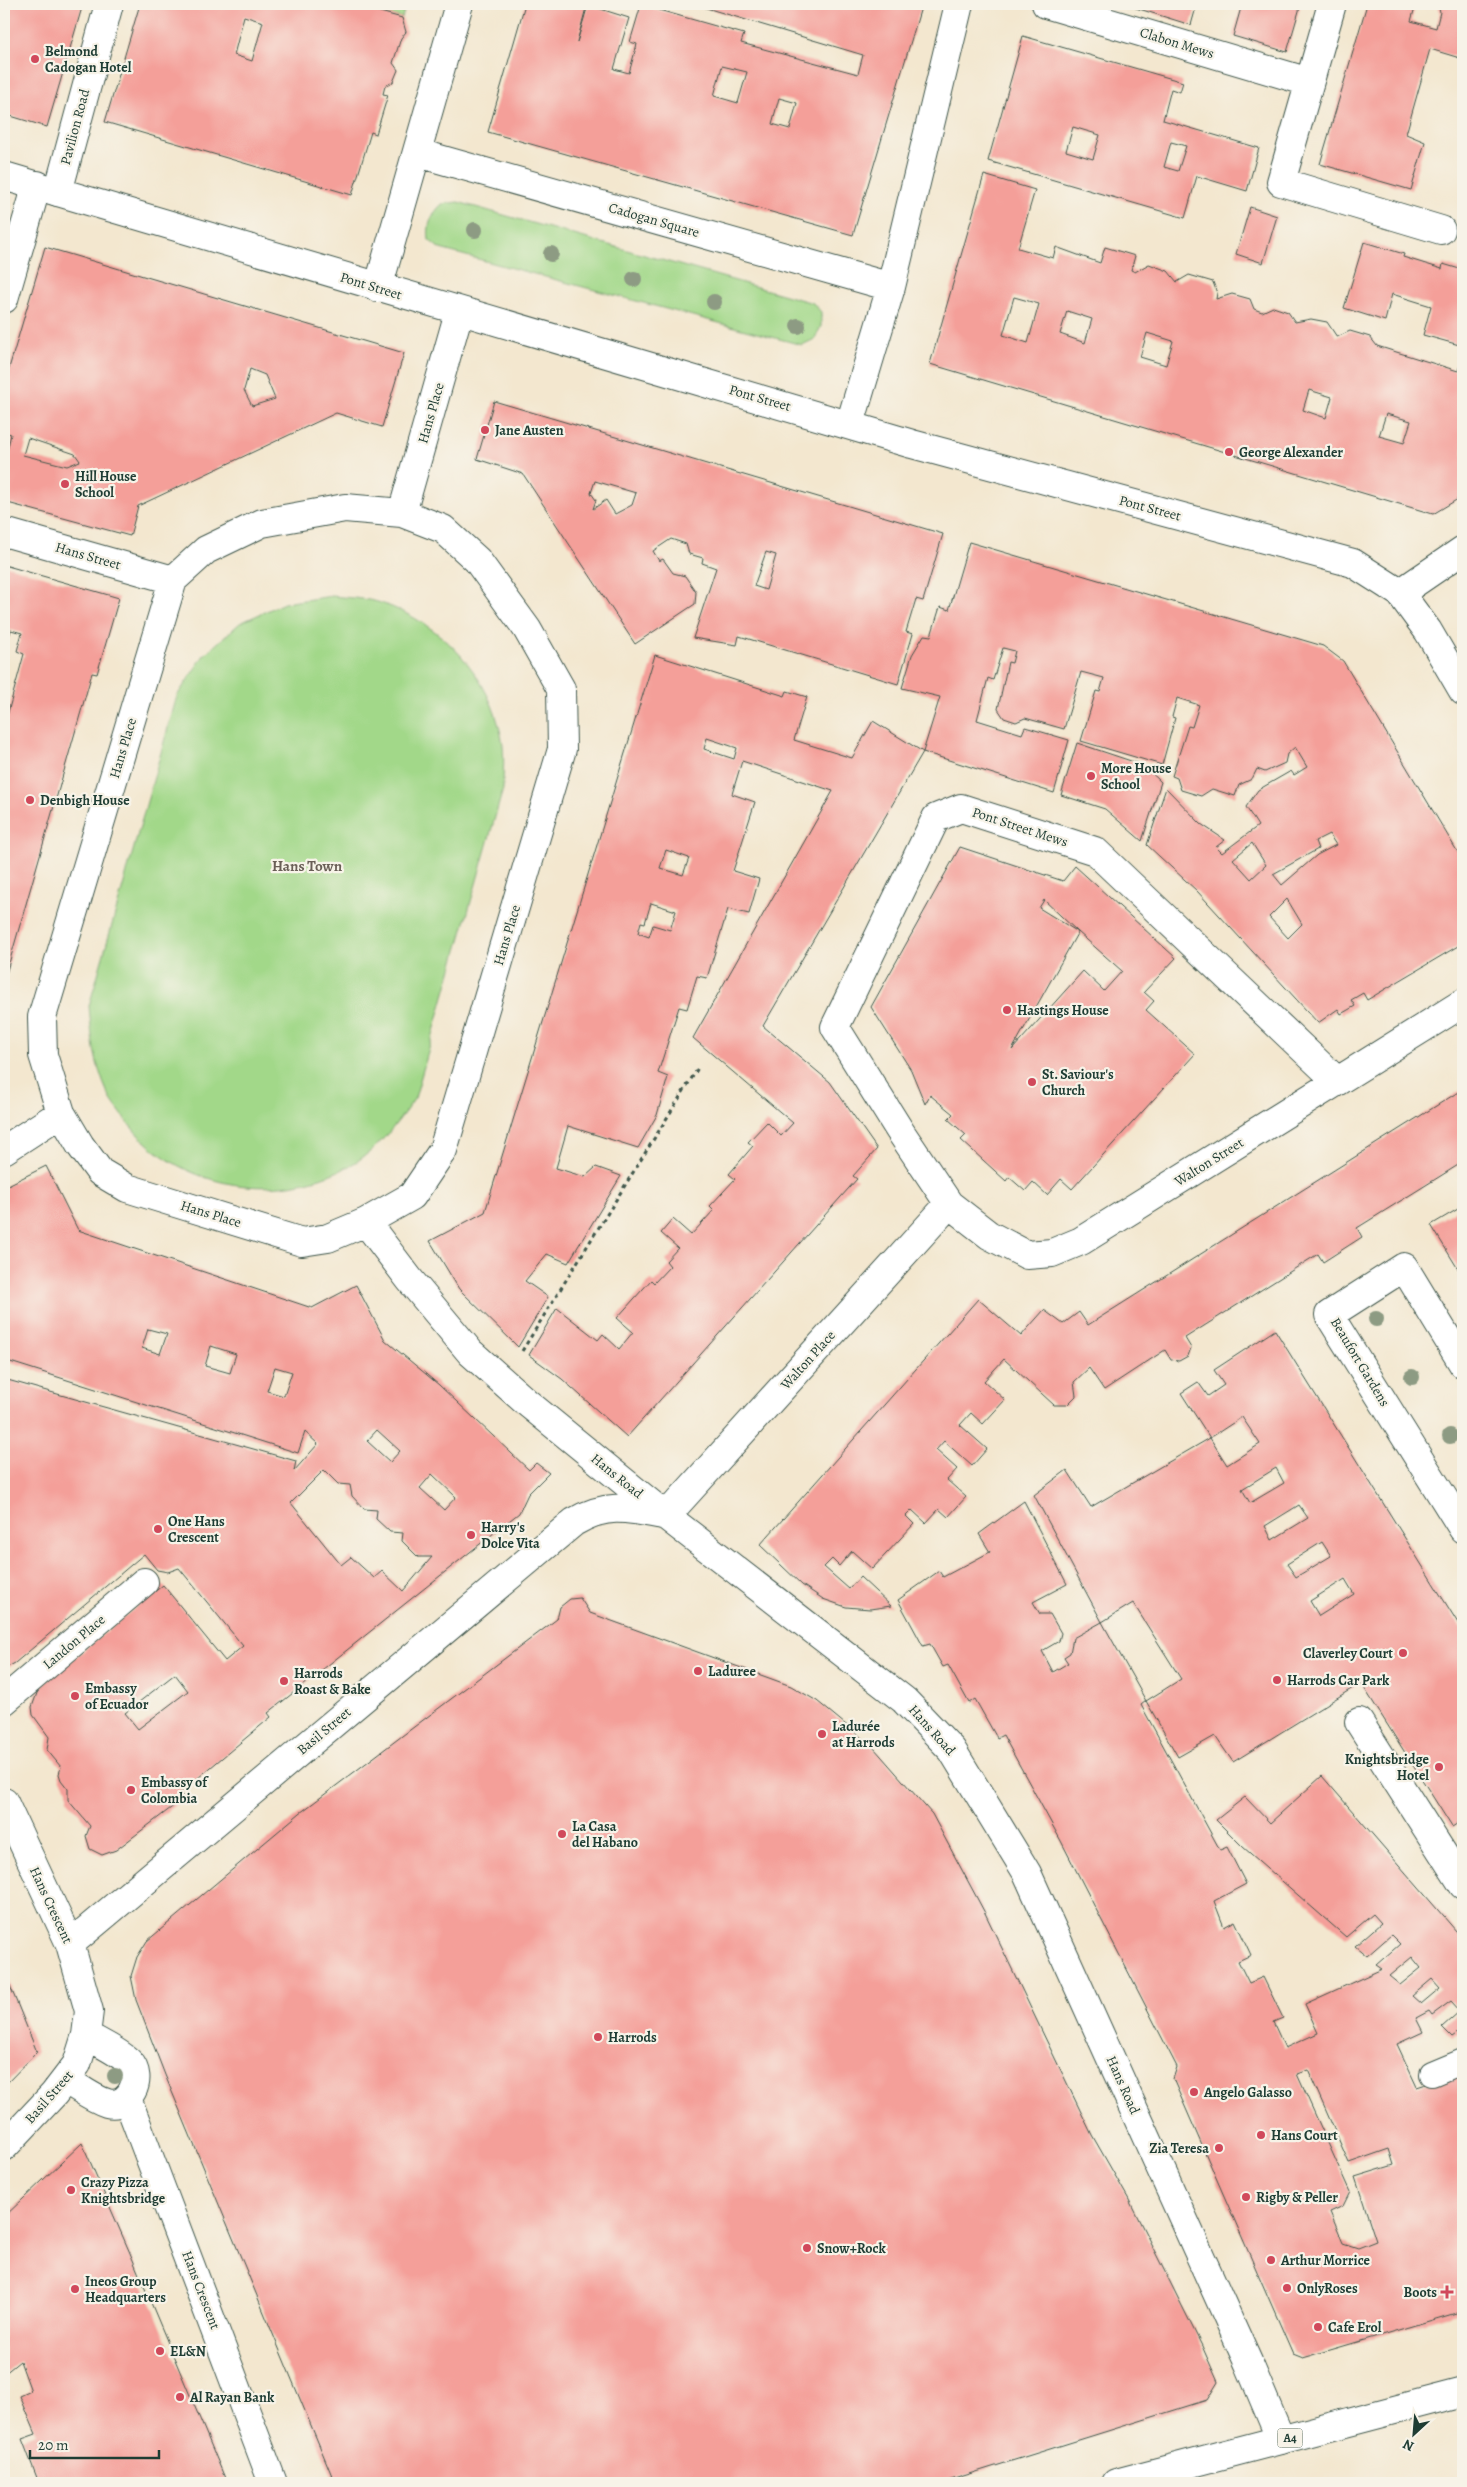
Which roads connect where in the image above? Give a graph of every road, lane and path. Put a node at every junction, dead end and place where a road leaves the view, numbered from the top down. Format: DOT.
graph roads {
  1 [pos="108,4"];
  2 [pos="459,4"];
  3 [pos="959,4"];
  4 [pos="1046,4"];
  5 [pos="1332,4"];
  6 [pos="1309,82"];
  7 [pos="418,153"];
  8 [pos="4,176"];
  9 [pos="47,188"];
  10 [pos="1441,230"];
  11 [pos="891,286"];
  12 [pos="378,288"];
  13 [pos="4,298"];
  14 [pos="460,312"];
  15 [pos="850,424"];
  16 [pos="402,513"];
  17 [pos="4,532"];
  18 [pos="1463,550"];
  19 [pos="173,580"];
  20 [pos="1400,593"];
  21 [pos="1463,691"];
  22 [pos="1463,1002"];
  23 [pos="698,1068"];
  24 [pos="1337,1081"];
  25 [pos="61,1113"];
  26 [pos="4,1150"];
  27 [pos="949,1204"];
  28 [pos="366,1222"];
  29 [pos="1463,1364"];
  30 [pos="503,1381"];
  31 [pos="666,1516"];
  32 [pos="1463,1529"];
  33 [pos="144,1582"];
  34 [pos="4,1702"];
  35 [pos="1359,1722"];
  36 [pos="4,1802"];
  37 [pos="1463,1885"];
  38 [pos="70,1944"];
  39 [pos="87,2023"];
  40 [pos="1463,2060"];
  41 [pos="1432,2074"];
  42 [pos="66,2080"];
  43 [pos="127,2098"];
  44 [pos="4,2147"];
  45 [pos="1463,2392"];
  46 [pos="1281,2440"];
  47 [pos="274,2483"];
  48 [pos="1116,2483"];
  1 -- 9 [label="main road, Pavilion Road"];
  2 -- 7 [label="main road"];
  3 -- 11 [label="main road"];
  4 -- 6 [label="main road, Clabon Mews"];
  5 -- 6 [label="main road"];
  6 -- 10 [label="main road"];
  7 -- 11 [label="main road, Cadogan Square"];
  7 -- 12 [label="main road"];
  8 -- 9 [label="main road, Pont Street"];
  9 -- 12 [label="main road, Pont Street"];
  9 -- 13 [label="main road, Pavilion Road"];
  11 -- 15 [label="main road"];
  12 -- 14 [label="main road, Pont Street"];
  14 -- 15 [label="main road, Pont Street"];
  14 -- 16 [label="main road, Hans Place"];
  15 -- 20 [label="main road, Pont Street"];
  16 -- 19 [label="main road, Hans Place"];
  16 -- 28 [label="main road, Hans Place"];
  17 -- 19 [label="main road, Hans Street"];
  18 -- 20 [label="main road"];
  19 -- 25 [label="main road, Hans Place"];
  20 -- 21 [label="main road, Pont Street"];
  22 -- 24 [label="main road, Walton Street"];
  23 -- 30 [label="path"];
  24 -- 27 [label="main road, Walton Street"];
  24 -- 27 [label="main road, Pont Street Mews"];
  25 -- 26 [label="main road"];
  25 -- 28 [label="main road, Hans Place"];
  27 -- 31 [label="main road, Walton Place"];
  28 -- 30 [label="main road, Hans Road"];
  29 -- 32 [label="main road, Beaufort Gardens"];
  30 -- 31 [label="main road, Hans Road"];
  31 -- 38 [label="main road, Basil Street"];
  31 -- 46 [label="main road, Hans Road"];
  33 -- 34 [label="main road, Landon Place"];
  35 -- 37 [label="main road"];
  36 -- 38 [label="main road, Hans Crescent"];
  38 -- 39 [label="main road, Hans Crescent"];
  39 -- 42 [label="main road, Basil Street"];
  39 -- 43 [label="main road"];
  40 -- 41 [label="lane"];
  42 -- 43 [label="main road"];
  42 -- 44 [label="main road, Basil Street"];
  43 -- 47 [label="main road, Hans Crescent"];
  45 -- 46 [label="main road, A4"];
  46 -- 48 [label="main road, A4"];
}
